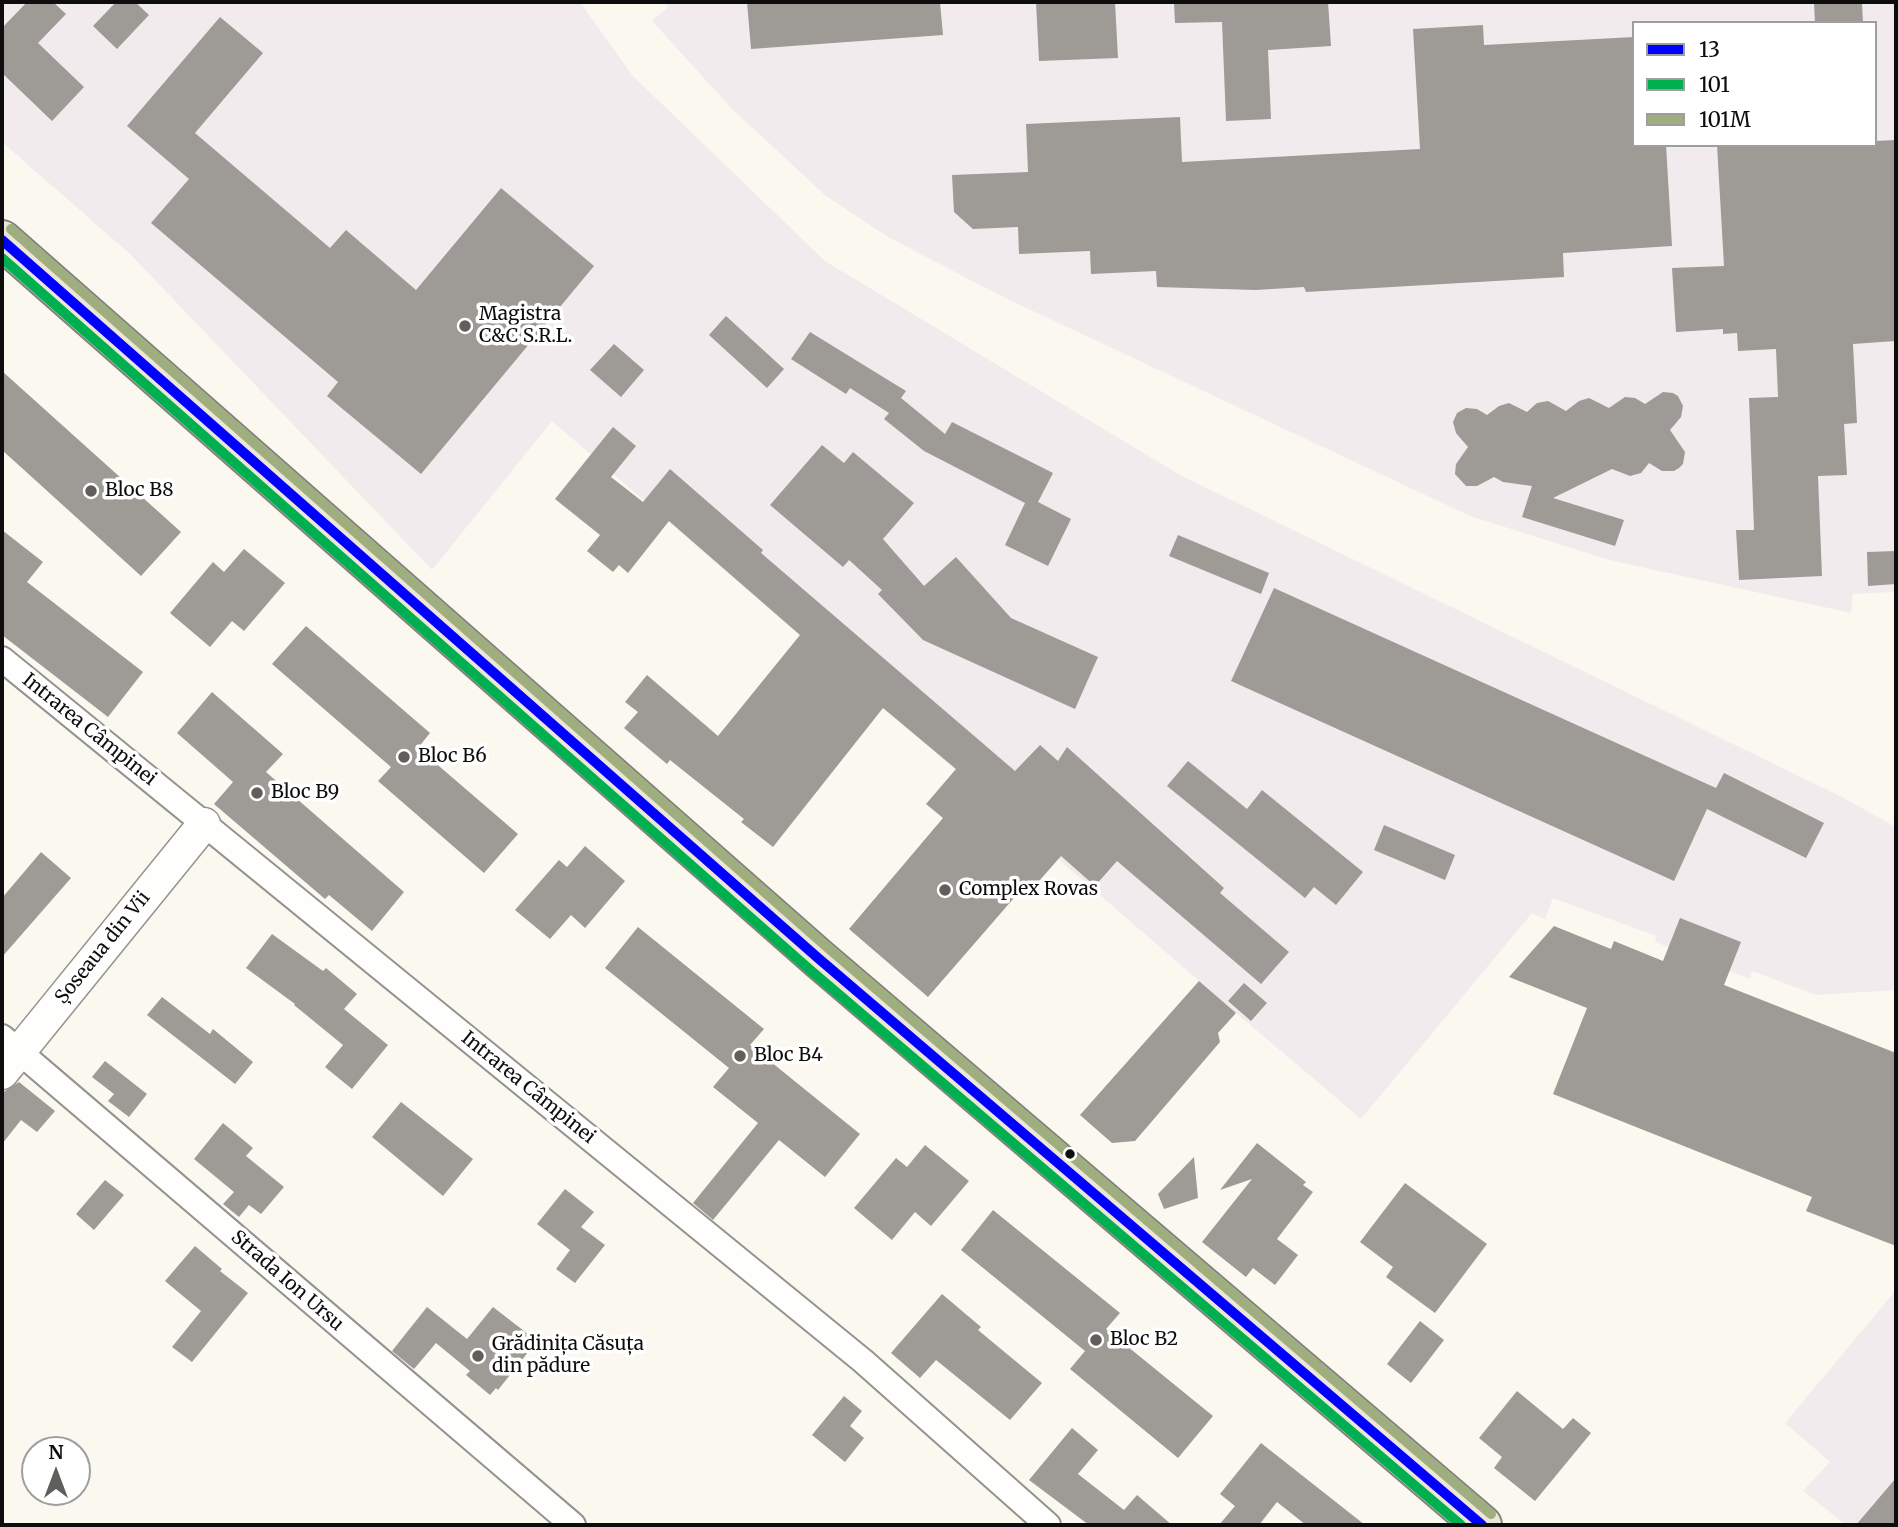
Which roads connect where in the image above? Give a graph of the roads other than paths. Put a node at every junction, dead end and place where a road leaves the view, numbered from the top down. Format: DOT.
graph roads {
  1 [pos="2,240"];
  2 [pos="2,659"];
  3 [pos="204,824"];
  4 [pos="7,1054"];
  5 [pos="1480,1524"];
  6 [pos="573,1525"];
  7 [pos="1048,1525"];
  1 -- 5 [label="main road"];
  2 -- 3 [label="street, Intrarea Câmpinei"];
  3 -- 4 [label="street, Șoseaua din Vii"];
  3 -- 7 [label="street, Intrarea Câmpinei"];
  4 -- 6 [label="street, Strada Ion Ursu"];
}
